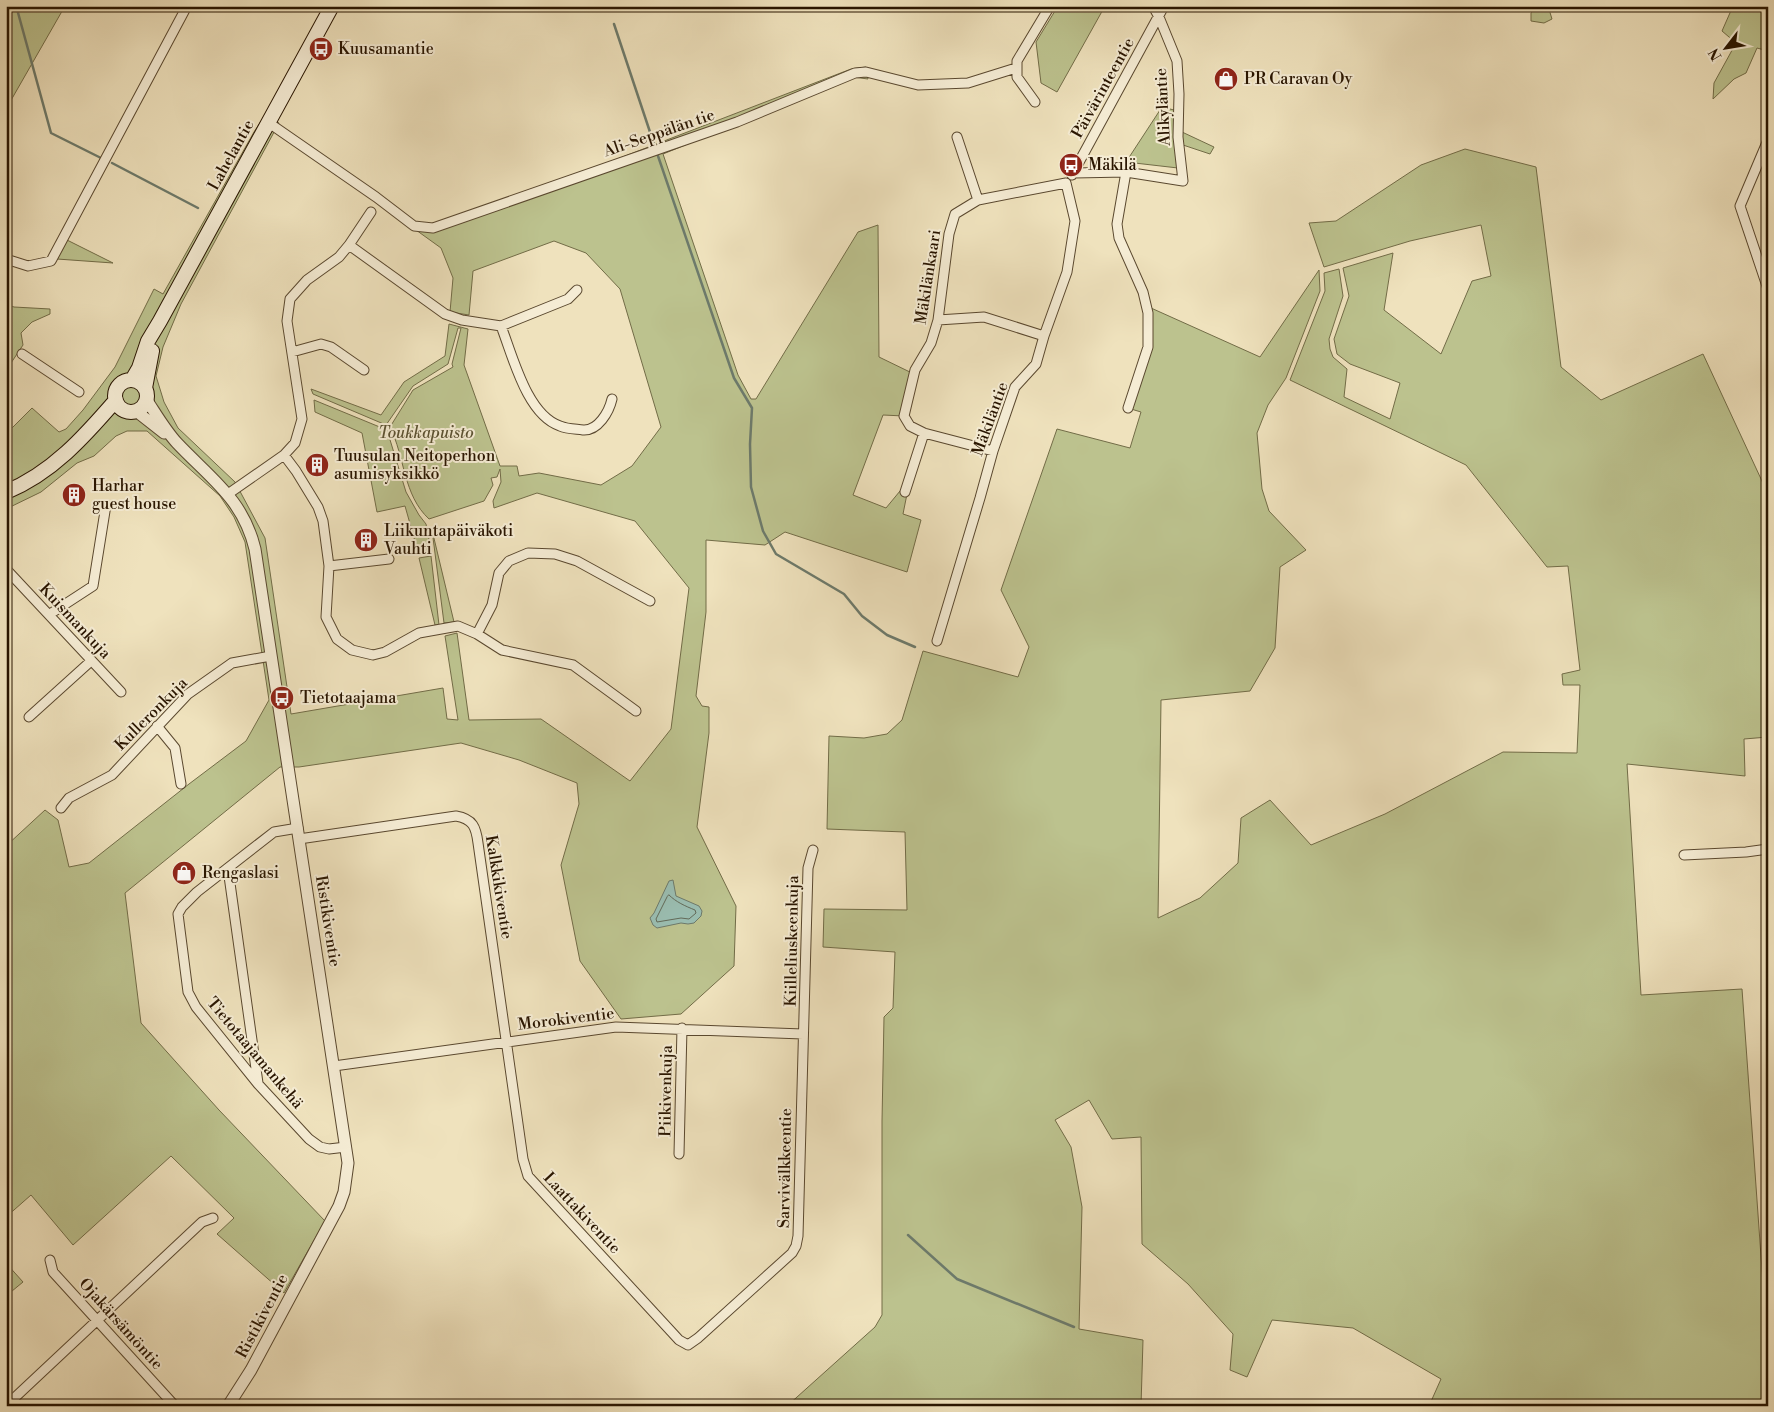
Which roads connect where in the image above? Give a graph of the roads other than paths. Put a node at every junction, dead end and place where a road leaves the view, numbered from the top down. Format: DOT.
graph roads {
  1 [pos="187,6"];
  2 [pos="332,6"];
  3 [pos="1050,6"];
  4 [pos="1152,6"];
  5 [pos="1164,6"];
  6 [pos="1159,17"];
  7 [pos="1016,68"];
  8 [pos="1035,102"];
  9 [pos="269,123"];
  10 [pos="956,137"];
  11 [pos="1768,140"];
  12 [pos="1126,172"];
  13 [pos="1074,173"];
  14 [pos="1066,184"];
  15 [pos="978,200"];
  16 [pos="371,212"];
  17 [pos="349,246"];
  18 [pos="6,260"];
  19 [pos="1768,289"];
  20 [pos="577,290"];
  21 [pos="938,320"];
  22 [pos="160,321"];
  23 [pos="501,326"];
  24 [pos="1044,336"];
  25 [pos="292,352"];
  26 [pos="22,354"];
  27 [pos="364,370"];
  28 [pos="132,380"];
  29 [pos="79,392"];
  30 [pos="145,393"];
  31 [pos="612,399"];
  32 [pos="116,400"];
  33 [pos="1128,408"];
  34 [pos="131,411"];
  35 [pos="924,433"];
  36 [pos="176,442"];
  37 [pos="78,443"];
  38 [pos="992,451"];
  39 [pos="284,455"];
  40 [pos="6,492"];
  41 [pos="905,492"];
  42 [pos="228,494"];
  43 [pos="106,505"];
  44 [pos="389,559"];
  45 [pos="329,566"];
  46 [pos="6,569"];
  47 [pos="650,601"];
  48 [pos="50,614"];
  49 [pos="477,634"];
  50 [pos="936,641"];
  51 [pos="271,656"];
  52 [pos="91,661"];
  53 [pos="121,692"];
  54 [pos="636,712"];
  55 [pos="29,717"];
  56 [pos="157,726"];
  57 [pos="181,784"];
  58 [pos="61,808"];
  59 [pos="298,833"];
  60 [pos="1768,849"];
  61 [pos="813,850"];
  62 [pos="1684,855"];
  63 [pos="228,869"];
  64 [pos="682,1028"];
  65 [pos="803,1034"];
  66 [pos="506,1042"];
  67 [pos="334,1066"];
  68 [pos="258,1084"];
  69 [pos="346,1148"];
  70 [pos="679,1154"];
  71 [pos="213,1218"];
  72 [pos="50,1260"];
  73 [pos="97,1321"];
  74 [pos="688,1344"];
  75 [pos="9,1403"];
  76 [pos="175,1406"];
  77 [pos="228,1406"];
  1 -- 18 [label="street"];
  2 -- 9 [label="main road, Lahelantie"];
  3 -- 7 [label="street"];
  4 -- 6 [label="street, Alikyläntie"];
  5 -- 6 [label="street, Päivärinteentie"];
  6 -- 12 [label="street, Alikyläntie"];
  6 -- 13 [label="street, Päivärinteentie"];
  7 -- 8 [label="street"];
  7 -- 9 [label="street, Ali-Seppälän tie"];
  9 -- 22 [label="main road, Lahelantie"];
  10 -- 15 [label="street"];
  11 -- 19 [label="street"];
  12 -- 13 [label="street"];
  12 -- 33 [label="street"];
  13 -- 14 [label="street, Päivärinteentie"];
  14 -- 15 [label="street, Mäkilänkaari"];
  14 -- 24 [label="street, Mäkiläntie"];
  15 -- 21 [label="street, Mäkilänkaari"];
  16 -- 17 [label="street"];
  17 -- 23 [label="street"];
  17 -- 25 [label="street"];
  20 -- 23 [label="street"];
  21 -- 24 [label="street"];
  21 -- 35 [label="street, Mäkilänkaari"];
  22 -- 28 [label="main road, Lahelantie"];
  22 -- 30 [label="main road, Lahelantie"];
  23 -- 31 [label="street"];
  24 -- 38 [label="street, Mäkiläntie"];
  25 -- 27 [label="street"];
  25 -- 39 [label="street"];
  26 -- 29 [label="street"];
  28 -- 30 [label="main road"];
  28 -- 32 [label="main road"];
  30 -- 34 [label="main road"];
  30 -- 36 [label="street, Ristikiventie"];
  32 -- 34 [label="main road"];
  32 -- 37 [label="main road"];
  34 -- 36 [label="street, Ristikiventie"];
  34 -- 37 [label="main road"];
  35 -- 38 [label="street, Mäkilänkaari"];
  35 -- 41 [label="street"];
  36 -- 42 [label="street, Ristikiventie"];
  37 -- 40 [label="main road"];
  38 -- 50 [label="street, Mäkiläntie"];
  39 -- 42 [label="street"];
  39 -- 45 [label="street"];
  42 -- 51 [label="street, Ristikiventie"];
  43 -- 48 [label="street"];
  44 -- 45 [label="street"];
  45 -- 49 [label="street"];
  46 -- 48 [label="street, Kuismankuja"];
  47 -- 49 [label="street"];
  48 -- 52 [label="street, Kuismankuja"];
  49 -- 54 [label="street"];
  51 -- 56 [label="street, Kulleronkuja"];
  51 -- 59 [label="street, Ristikiventie"];
  52 -- 53 [label="street, Kuismankuja"];
  52 -- 55 [label="street"];
  56 -- 57 [label="street"];
  56 -- 58 [label="street, Kulleronkuja"];
  59 -- 63 [label="street, Tietotaajamankehä"];
  59 -- 66 [label="street, Kalkkikiventie"];
  59 -- 67 [label="street, Ristikiventie"];
  60 -- 62 [label="street"];
  61 -- 65 [label="street, Kiilleliuskeenkuja"];
  63 -- 68 [label="street"];
  63 -- 68 [label="street, Tietotaajamankehä"];
  64 -- 65 [label="street, Morokiventie"];
  64 -- 66 [label="street, Morokiventie"];
  64 -- 70 [label="street, Piikivenkuja"];
  65 -- 74 [label="street, Sarvivälkkeentie"];
  66 -- 67 [label="street, Morokiventie"];
  66 -- 74 [label="street, Laattakiventie"];
  67 -- 69 [label="street, Ristikiventie"];
  68 -- 69 [label="street, Tietotaajamankehä"];
  69 -- 77 [label="street, Ristikiventie"];
  71 -- 73 [label="street"];
  72 -- 73 [label="street, Ojakärsämöntie"];
  73 -- 75 [label="street"];
  73 -- 76 [label="street, Ojakärsämöntie"];
}
